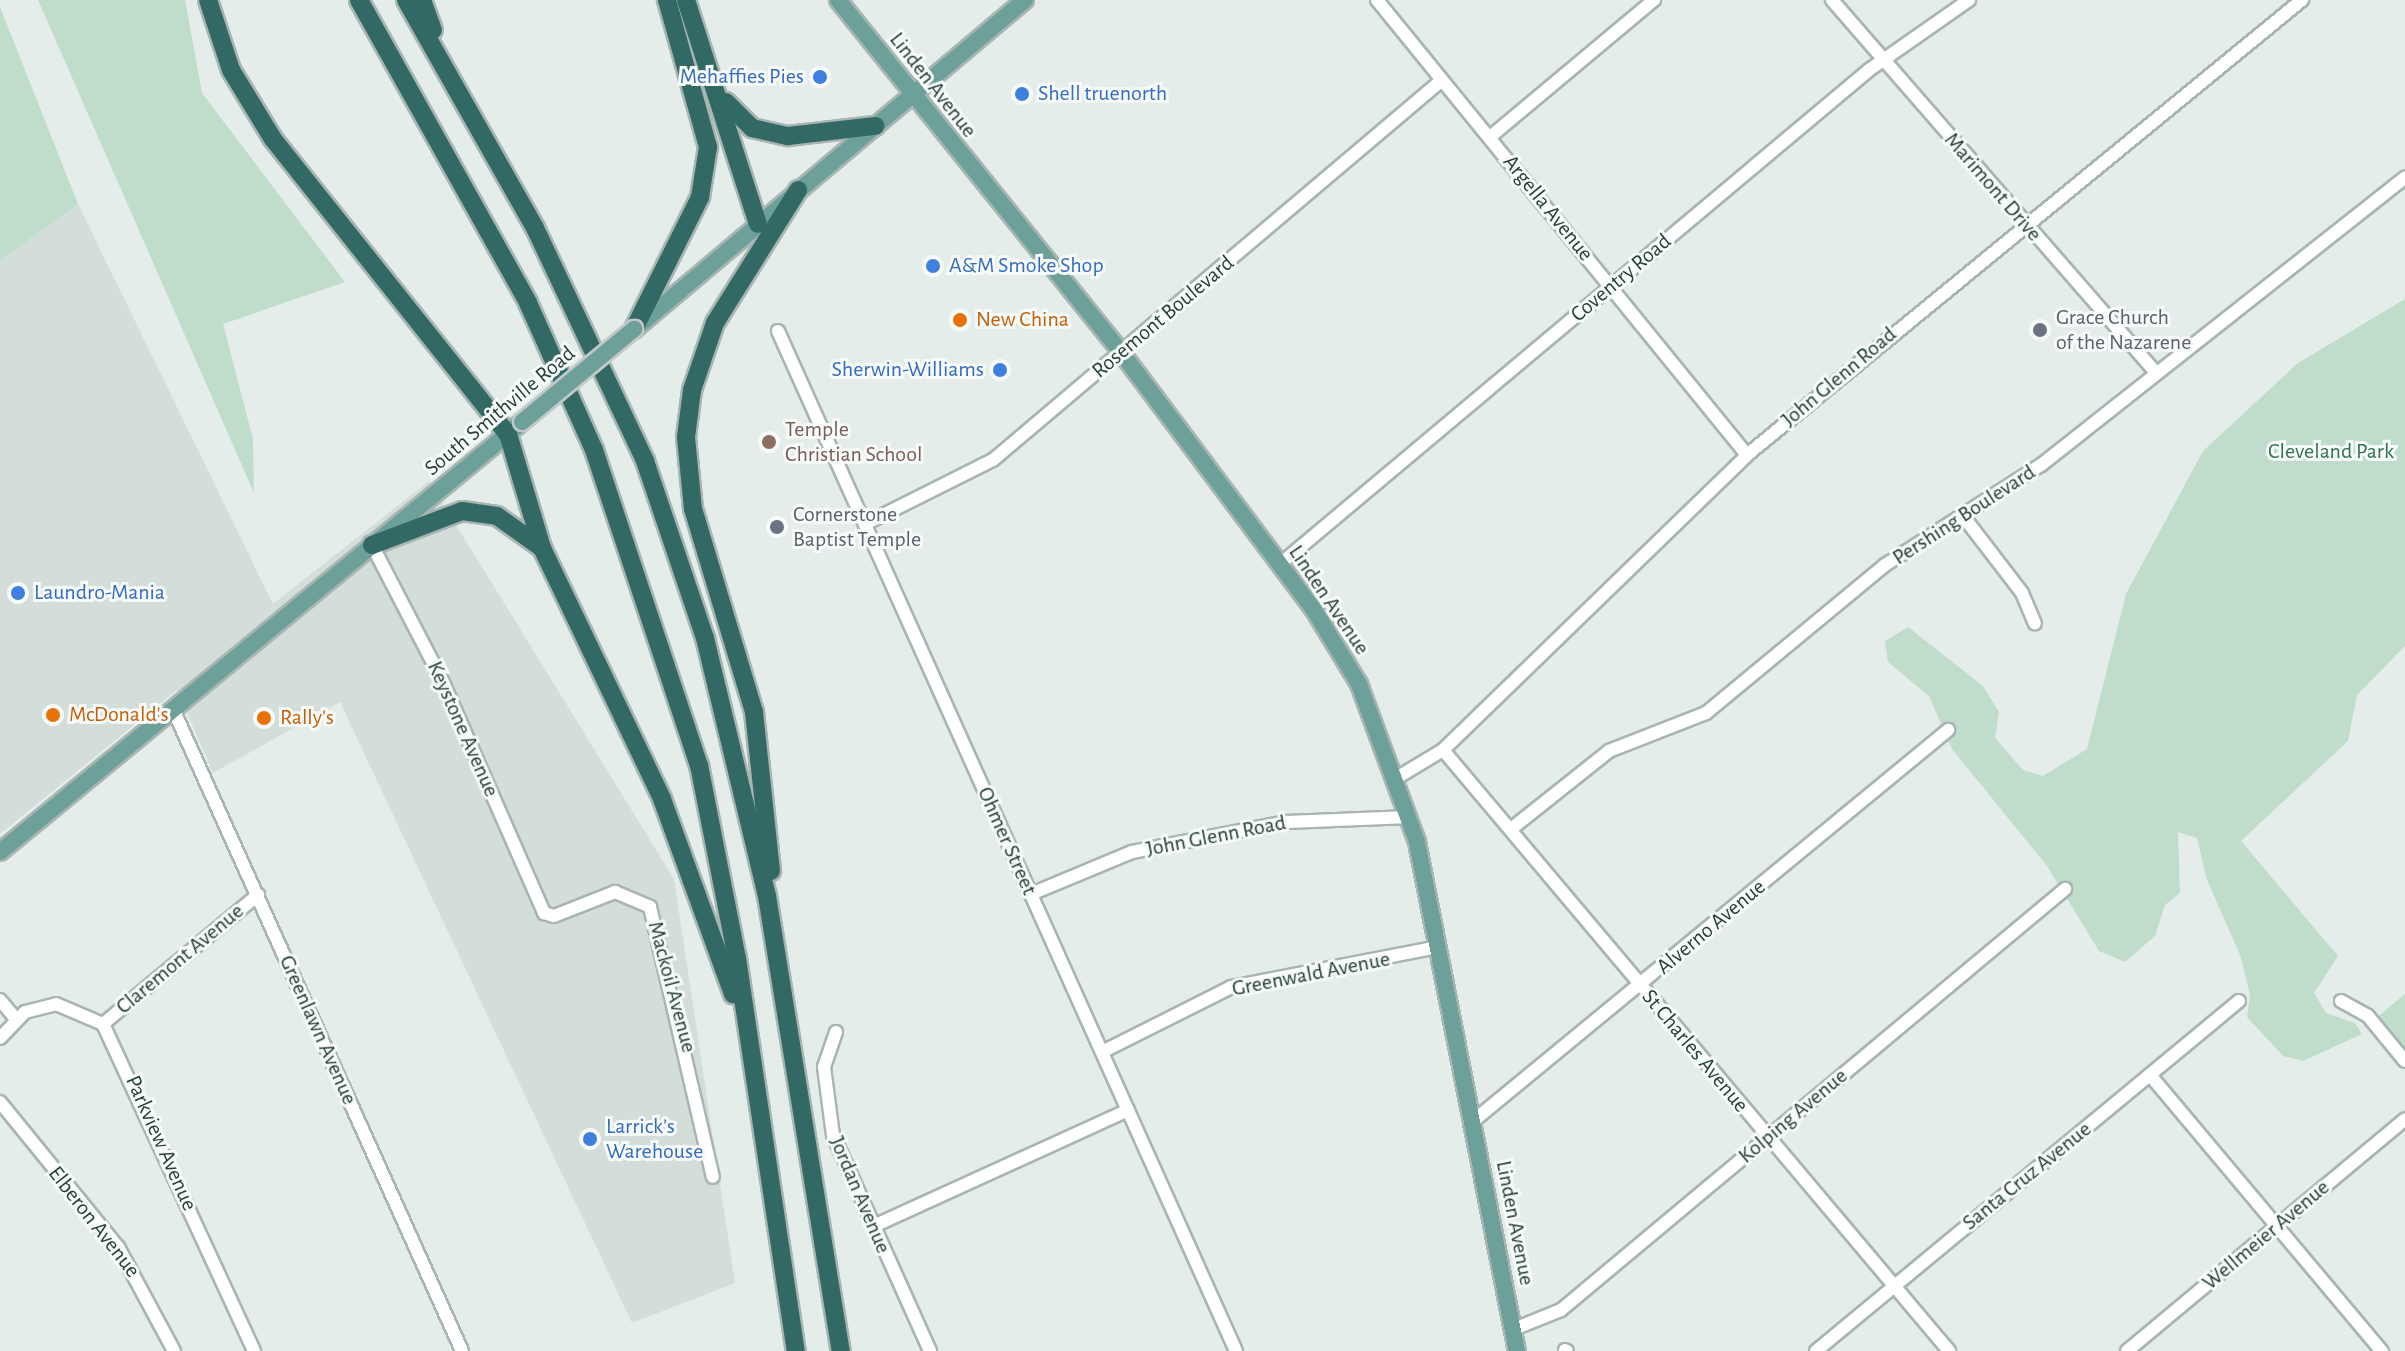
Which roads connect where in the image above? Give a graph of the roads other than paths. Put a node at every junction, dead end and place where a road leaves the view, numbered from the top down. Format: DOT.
graph roads {
  1 [pos="208,0"];
  2 [pos="359,0"];
  3 [pos="406,0"];
  4 [pos="422,0"];
  5 [pos="667,0"];
  6 [pos="686,0"];
  7 [pos="838,0"];
  8 [pos="1025,0"];
  9 [pos="1377,0"];
  10 [pos="1654,0"];
  11 [pos="1832,0"];
  12 [pos="1969,0"];
  13 [pos="2302,0"];
  14 [pos="1884,60"];
  15 [pos="1442,80"];
  16 [pos="453,81"];
  17 [pos="911,95"];
  18 [pos="724,99"];
  19 [pos="875,126"];
  20 [pos="1490,137"];
  21 [pos="2405,178"];
  22 [pos="798,190"];
  23 [pos="2023,223"];
  24 [pos="758,224"];
  25 [pos="1611,286"];
  26 [pos="634,329"];
  27 [pos="778,331"];
  28 [pos="1121,352"];
  29 [pos="2155,372"];
  30 [pos="515,428"];
  31 [pos="1747,455"];
  32 [pos="1963,516"];
  33 [pos="865,524"];
  34 [pos="372,545"];
  35 [pos="542,548"];
  36 [pos="1279,565"];
  37 [pos="2035,623"];
  38 [pos="173,709"];
  39 [pos="1948,730"];
  40 [pos="1443,750"];
  41 [pos="1398,777"];
  42 [pos="1410,817"];
  43 [pos="1511,829"];
  44 [pos="0,852"];
  45 [pos="2065,889"];
  46 [pos="1031,894"];
  47 [pos="258,895"];
  48 [pos="548,916"];
  49 [pos="1438,947"];
  50 [pos="1640,986"];
  51 [pos="785,997"];
  52 [pos="0,1000"];
  53 [pos="2239,1001"];
  54 [pos="2341,1001"];
  55 [pos="16,1019"];
  56 [pos="103,1024"];
  57 [pos="836,1032"];
  58 [pos="0,1038"];
  59 [pos="751,1051"];
  60 [pos="1102,1052"];
  61 [pos="2405,1061"];
  62 [pos="2150,1075"];
  63 [pos="1,1105"];
  64 [pos="1128,1110"];
  65 [pos="2405,1119"];
  66 [pos="1472,1122"];
  67 [pos="1768,1138"];
  68 [pos="713,1177"];
  69 [pos="876,1225"];
  70 [pos="2277,1226"];
  71 [pos="1893,1287"];
  72 [pos="1514,1329"];
  73 [pos="2374,1348"];
  74 [pos="174,1351"];
  75 [pos="254,1351"];
  76 [pos="462,1351"];
  77 [pos="796,1351"];
  78 [pos="841,1351"];
  79 [pos="930,1351"];
  80 [pos="1236,1351"];
  81 [pos="1517,1351"];
  82 [pos="1816,1351"];
  83 [pos="1949,1351"];
  84 [pos="2127,1351"];
  1 -- 30 [label="highway"];
  2 -- 59 [label="highway"];
  3 -- 16 [label="highway"];
  4 -- 16 [label="highway"];
  5 -- 26 [label="highway"];
  6 -- 18 [label="highway"];
  7 -- 17 [label="main road, Linden Avenue"];
  8 -- 17 [label="main road, South Smithville Road"];
  9 -- 15 [label="street, Argella Avenue"];
  10 -- 20 [label="street"];
  11 -- 14 [label="street, Marimont Drive"];
  12 -- 14 [label="street, Coventry Road"];
  13 -- 23 [label="street, John Glenn Road"];
  14 -- 23 [label="street, Marimont Drive"];
  14 -- 25 [label="street, Coventry Road"];
  15 -- 20 [label="street, Argella Avenue"];
  15 -- 28 [label="street, Rosemont Boulevard"];
  16 -- 51 [label="highway"];
  17 -- 19 [label="main road, South Smithville Road"];
  17 -- 28 [label="main road, Linden Avenue"];
  18 -- 19 [label="highway"];
  18 -- 24 [label="highway"];
  19 -- 22 [label="main road, South Smithville Road"];
  20 -- 25 [label="street, Argella Avenue"];
  21 -- 29 [label="street, Pershing Boulevard"];
  22 -- 24 [label="main road, South Smithville Road"];
  22 -- 51 [label="highway"];
  23 -- 29 [label="street, Marimont Drive"];
  23 -- 31 [label="street, John Glenn Road"];
  24 -- 26 [label="main road, South Smithville Road"];
  25 -- 31 [label="street, Argella Avenue"];
  25 -- 36 [label="street, Coventry Road"];
  26 -- 30 [label="main road, South Smithville Road, bridge"];
  27 -- 33 [label="street, Ohmer Street"];
  28 -- 33 [label="street, Rosemont Boulevard"];
  28 -- 36 [label="main road, Linden Avenue"];
  29 -- 32 [label="street, Pershing Boulevard"];
  30 -- 34 [label="main road, South Smithville Road"];
  30 -- 35 [label="highway"];
  31 -- 40 [label="street, John Glenn Road"];
  32 -- 37 [label="street"];
  32 -- 43 [label="street, Pershing Boulevard"];
  33 -- 46 [label="street, Ohmer Street"];
  34 -- 35 [label="highway"];
  34 -- 38 [label="main road, South Smithville Road"];
  34 -- 48 [label="street, Keystone Avenue"];
  35 -- 59 [label="highway"];
  36 -- 41 [label="main road, Linden Avenue"];
  38 -- 44 [label="main road, South Smithville Road"];
  38 -- 47 [label="street, Greenlawn Avenue"];
  39 -- 50 [label="street, Alverno Avenue"];
  40 -- 41 [label="street, John Glenn Road"];
  40 -- 43 [label="street, St Charles Avenue"];
  41 -- 42 [label="main road, Linden Avenue"];
  42 -- 46 [label="street, John Glenn Road"];
  42 -- 49 [label="main road, Linden Avenue"];
  43 -- 50 [label="street, St Charles Avenue"];
  45 -- 67 [label="street, Kolping Avenue"];
  46 -- 60 [label="street, Ohmer Street"];
  47 -- 56 [label="street, Claremont Avenue"];
  47 -- 76 [label="street, Greenlawn Avenue"];
  48 -- 68 [label="street, Mackoil Avenue"];
  49 -- 60 [label="street, Greenwald Avenue"];
  49 -- 66 [label="main road, Linden Avenue"];
  50 -- 66 [label="street, Alverno Avenue"];
  50 -- 67 [label="street, St Charles Avenue"];
  51 -- 78 [label="highway"];
  52 -- 55 [label="street"];
  53 -- 62 [label="street, Santa Cruz Avenue"];
  54 -- 61 [label="street"];
  55 -- 56 [label="street"];
  55 -- 58 [label="street"];
  56 -- 75 [label="street, Parkview Avenue"];
  57 -- 69 [label="street, Jordan Avenue"];
  59 -- 77 [label="highway"];
  60 -- 64 [label="street, Ohmer Street"];
  62 -- 70 [label="street"];
  62 -- 71 [label="street, Santa Cruz Avenue"];
  63 -- 74 [label="street, Elberon Avenue"];
  64 -- 69 [label="street"];
  64 -- 80 [label="street, Ohmer Street"];
  65 -- 70 [label="street, Wellmeier Avenue"];
  66 -- 72 [label="main road, Linden Avenue"];
  67 -- 71 [label="street, St Charles Avenue"];
  67 -- 72 [label="street, Kolping Avenue"];
  69 -- 79 [label="street, Jordan Avenue"];
  70 -- 73 [label="street"];
  70 -- 84 [label="street, Wellmeier Avenue"];
  71 -- 82 [label="street, Santa Cruz Avenue"];
  71 -- 83 [label="street, St Charles Avenue"];
  72 -- 81 [label="main road, Linden Avenue"];
}
